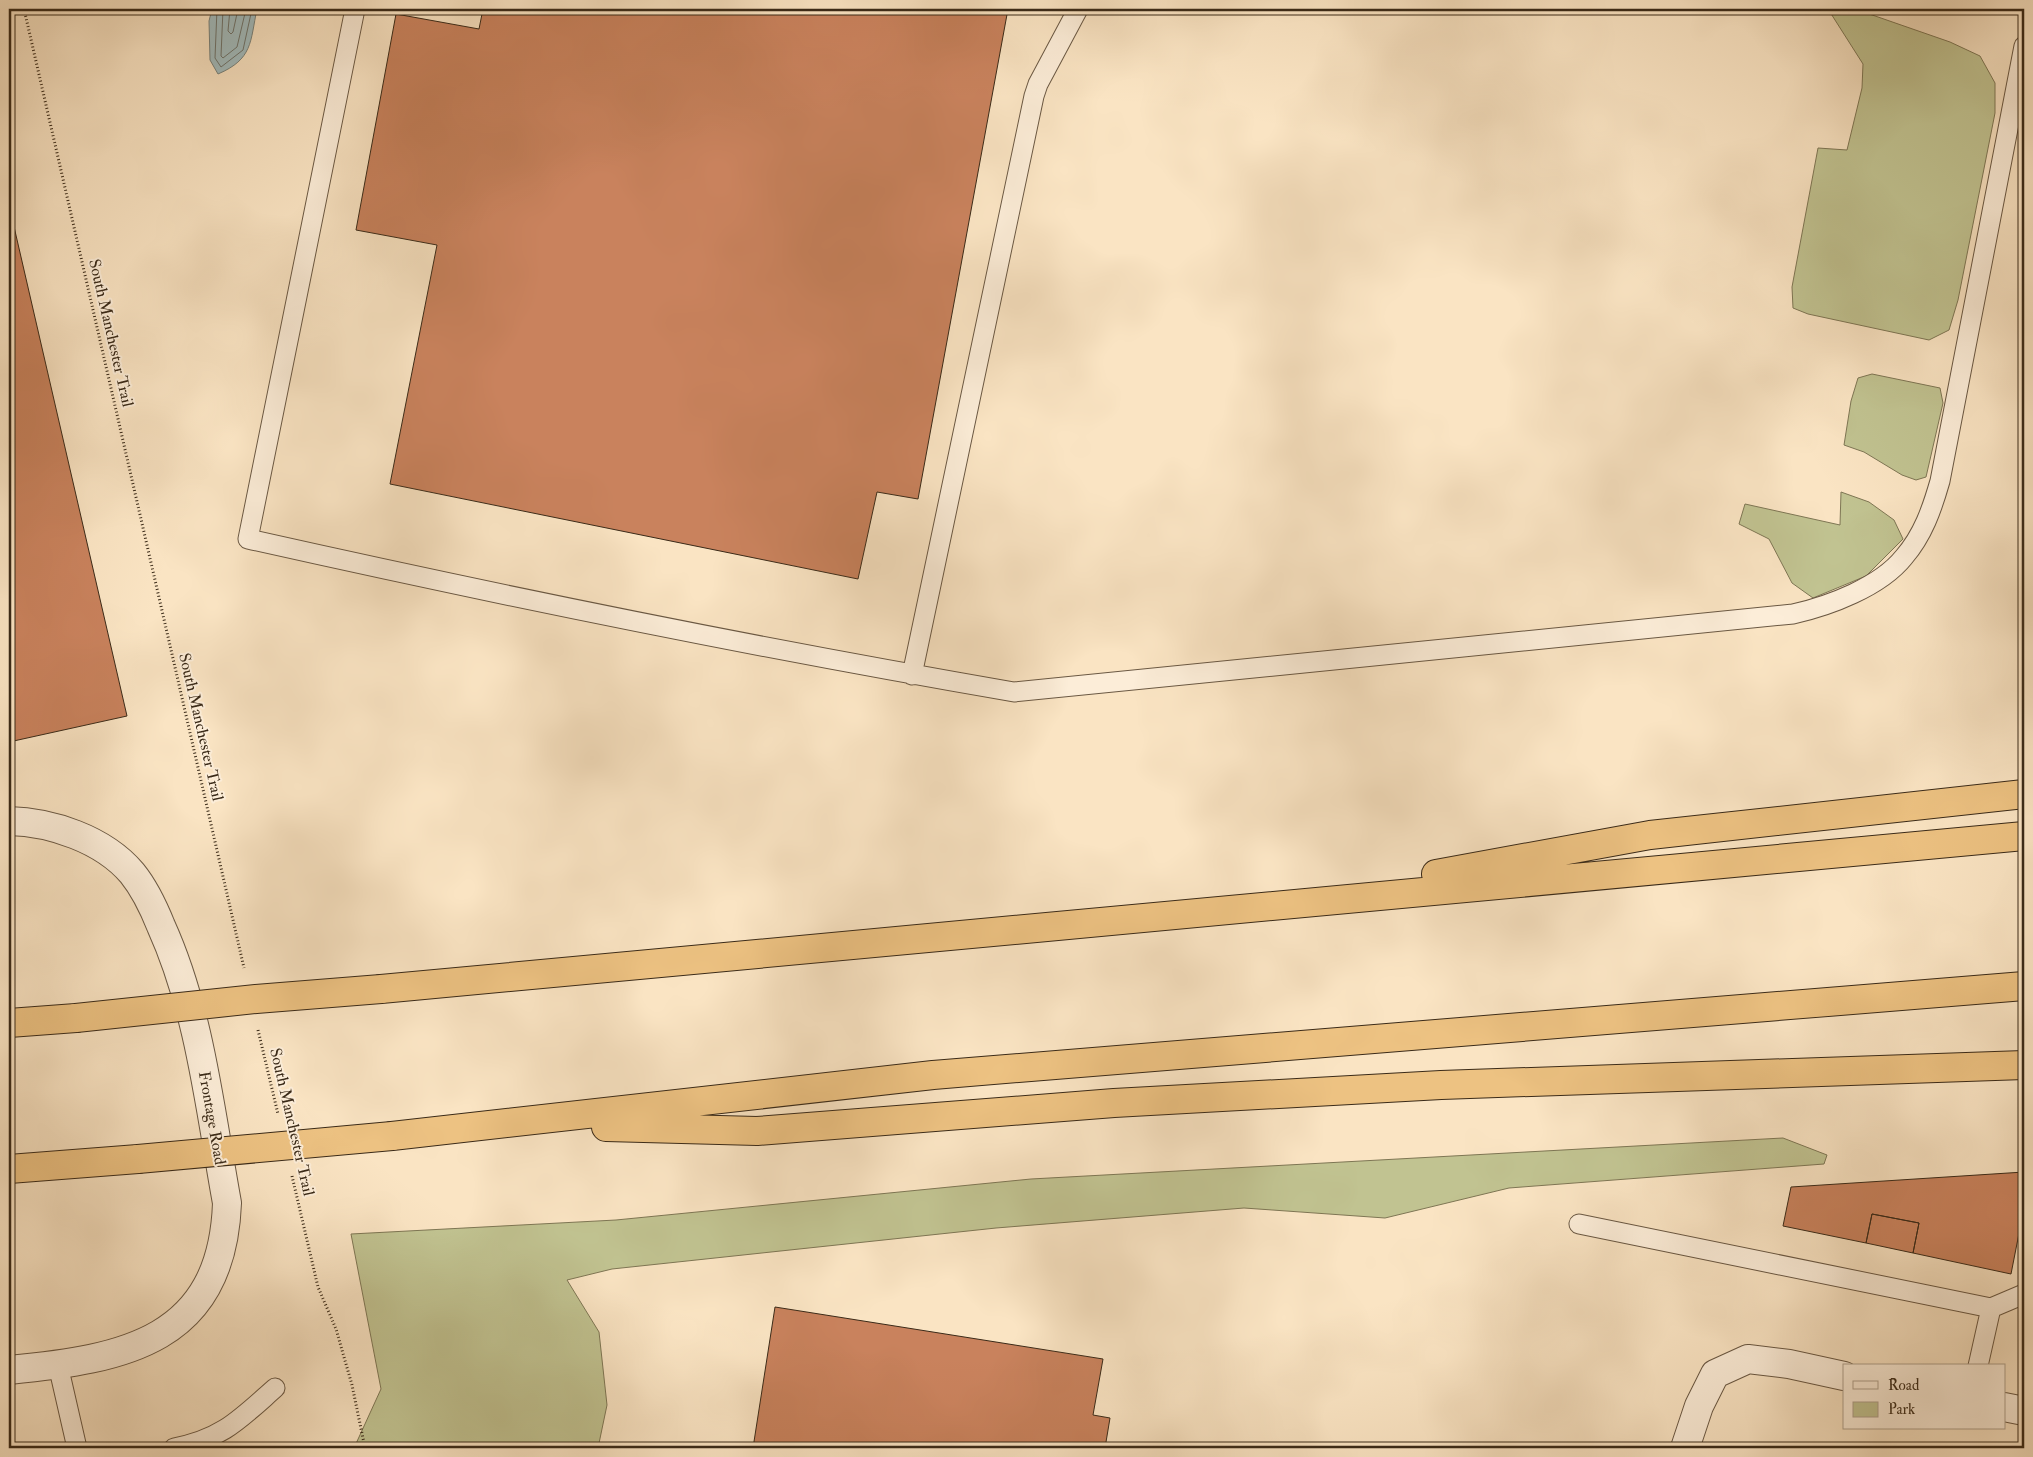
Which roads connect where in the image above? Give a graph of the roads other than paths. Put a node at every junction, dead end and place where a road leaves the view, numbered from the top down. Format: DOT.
graph roads {
  1 [pos="355,9"];
  2 [pos="1078,9"];
  3 [pos="2024,46"];
  4 [pos="912,675"];
  5 [pos="2024,794"];
  6 [pos="9,821"];
  7 [pos="2024,836"];
  8 [pos="1261,906"];
  9 [pos="2024,986"];
  10 [pos="9,1023"];
  11 [pos="2024,1065"];
  12 [pos="502,1124"];
  13 [pos="9,1169"];
  14 [pos="1579,1224"];
  15 [pos="2024,1294"];
  16 [pos="1991,1308"];
  17 [pos="1978,1364"];
  18 [pos="58,1365"];
  19 [pos="9,1370"];
  20 [pos="1843,1376"];
  21 [pos="275,1388"];
  22 [pos="2006,1407"];
  23 [pos="2024,1411"];
  24 [pos="77,1448"];
  25 [pos="174,1448"];
  26 [pos="1685,1448"];
  1 -- 4 [label="lane"];
  2 -- 4 [label="lane"];
  3 -- 4 [label="lane"];
  5 -- 8 [label="highway"];
  6 -- 18 [label="street, Frontage Road"];
  7 -- 8 [label="highway"];
  8 -- 10 [label="highway, bridge"];
  9 -- 12 [label="highway"];
  11 -- 12 [label="highway"];
  12 -- 13 [label="highway, bridge"];
  14 -- 16 [label="lane"];
  15 -- 16 [label="lane"];
  16 -- 17 [label="lane"];
  18 -- 19 [label="street, Frontage Road"];
  18 -- 24 [label="lane"];
  20 -- 26 [label="street"];
  21 -- 25 [label="lane"];
  22 -- 23 [label="street"];
}
